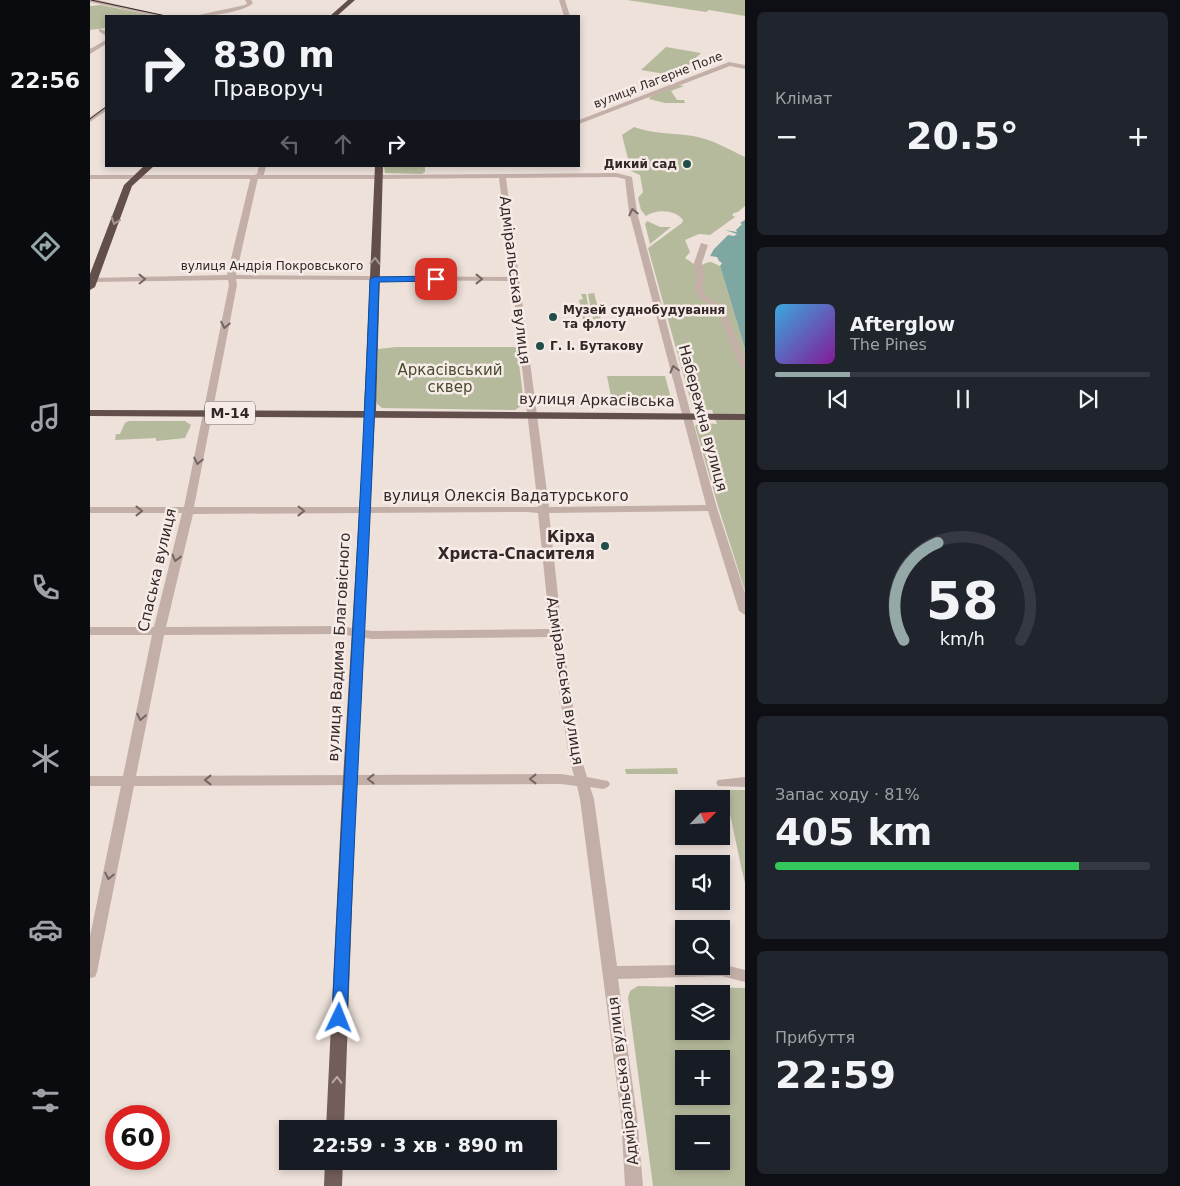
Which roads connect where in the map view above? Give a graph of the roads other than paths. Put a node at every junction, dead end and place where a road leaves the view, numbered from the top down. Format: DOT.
graph roads {
  1 [pos="90,0"];
  2 [pos="248,0"];
  3 [pos="352,0"];
  4 [pos="562,0"];
  5 [pos="100,2"];
  6 [pos="90,5"];
  7 [pos="158,15"];
  8 [pos="202,15"];
  9 [pos="334,15"];
  10 [pos="567,15"];
  11 [pos="105,43"];
  12 [pos="90,52"];
  13 [pos="745,67"];
  14 [pos="90,112"];
  15 [pos="103,114"];
  16 [pos="90,120"];
  17 [pos="580,122"];
  18 [pos="149,167"];
  19 [pos="262,167"];
  20 [pos="379,171"];
  21 [pos="502,175"];
  22 [pos="258,176"];
  23 [pos="90,177"];
  24 [pos="135,177"];
  25 [pos="704,245"];
  26 [pos="231,277"];
  27 [pos="374,279"];
  28 [pos="514,279"];
  29 [pos="91,282"];
  30 [pos="745,366"];
  31 [pos="90,413"];
  32 [pos="207,413"];
  33 [pos="370,414"];
  34 [pos="533,414"];
  35 [pos="686,416"];
  36 [pos="745,417"];
  37 [pos="712,508"];
  38 [pos="90,510"];
  39 [pos="188,511"];
  40 [pos="366,511"];
  41 [pos="545,511"];
  42 [pos="745,611"];
  43 [pos="159,630"];
  44 [pos="90,631"];
  45 [pos="556,633"];
  46 [pos="358,634"];
  47 [pos="351,779"];
  48 [pos="129,780"];
  49 [pos="90,781"];
  50 [pos="582,782"];
  51 [pos="745,782"];
  52 [pos="723,783"];
  53 [pos="603,784"];
  54 [pos="90,972"];
  55 [pos="610,973"];
  56 [pos="745,976"];
  57 [pos="336,1120"];
  58 [pos="334,1170"];
  59 [pos="334,1186"];
  60 [pos="634,1186"];
  1 -- 5 [label="street"];
  2 -- 8 [label="street"];
  3 -- 9 [label="highway"];
  4 -- 10 [label="street"];
  5 -- 6 [label="street"];
  5 -- 7 [label="street"];
  11 -- 12 [label="street"];
  13 -- 17 [label="street, вулиця Лагерне Поле"];
  14 -- 15 [label="street"];
  15 -- 16 [label="street"];
  18 -- 24 [label="highway"];
  19 -- 22 [label="street, Спаська вулиця"];
  20 -- 21 [label="street"];
  20 -- 22 [label="street"];
  27 -- 20 [label="highway, вулиця Вадима Благовісного, one-way"];
  21 -- 28 [label="street, Адміральська вулиця"];
  35 -- 21 [label="street, Набережна вулиця, one-way"];
  22 -- 24 [label="street"];
  22 -- 26 [label="street, Спаська вулиця"];
  23 -- 24 [label="street"];
  24 -- 29 [label="highway, one-way"];
  25 -- 30 [label="street"];
  26 -- 27 [label="street, вулиця Андрія Покровського"];
  29 -- 26 [label="street, вулиця Андрія Покровського, one-way"];
  26 -- 32 [label="street, Спаська вулиця, one-way"];
  27 -- 28 [label="street, вулиця Андрія Покровського, one-way"];
  27 -- 33 [label="highway, вулиця Вадима Благовісного"];
  28 -- 34 [label="street, Адміральська вулиця"];
  31 -- 32 [label="highway, вулиця Аркасівська / М-14"];
  32 -- 33 [label="highway, вулиця Аркасівська / М-14"];
  32 -- 39 [label="street, Спаська вулиця, one-way"];
  33 -- 34 [label="highway, вулиця Аркасівська / М-14"];
  33 -- 40 [label="main road, вулиця Вадима Благовісного"];
  34 -- 35 [label="highway, вулиця Аркасівська / М-14"];
  34 -- 41 [label="street, Адміральська вулиця"];
  35 -- 36 [label="highway, вулиця Аркасівська / М-14"];
  35 -- 37 [label="street, Набережна вулиця"];
  37 -- 41 [label="street, вулиця Олексія Вадатурського"];
  37 -- 42 [label="street, Набережна вулиця"];
  38 -- 39 [label="street, вулиця Олексія Вадатурського, one-way"];
  39 -- 40 [label="street, вулиця Олексія Вадатурського, one-way"];
  39 -- 43 [label="street, Спаська вулиця, one-way"];
  40 -- 41 [label="street, вулиця Олексія Вадатурського"];
  40 -- 46 [label="main road, вулиця Вадима Благовісного"];
  41 -- 45 [label="street, Адміральська вулиця"];
  43 -- 44 [label="street"];
  43 -- 46 [label="street"];
  43 -- 48 [label="street, Спаська вулиця, one-way"];
  45 -- 46 [label="street"];
  45 -- 50 [label="street, Адміральська вулиця"];
  46 -- 47 [label="main road, вулиця Вадима Благовісного"];
  47 -- 48 [label="street, one-way"];
  50 -- 47 [label="street, one-way"];
  57 -- 47 [label="main road, вулиця Вадима Благовісного, one-way"];
  48 -- 49 [label="street"];
  48 -- 54 [label="street, Спаська вулиця, one-way"];
  50 -- 53 [label="street"];
  50 -- 55 [label="street, Адміральська вулиця"];
  51 -- 52 [label="street"];
  55 -- 56 [label="street"];
  55 -- 60 [label="street, Адміральська вулиця"];
  58 -- 59 [label="main road"];
}
